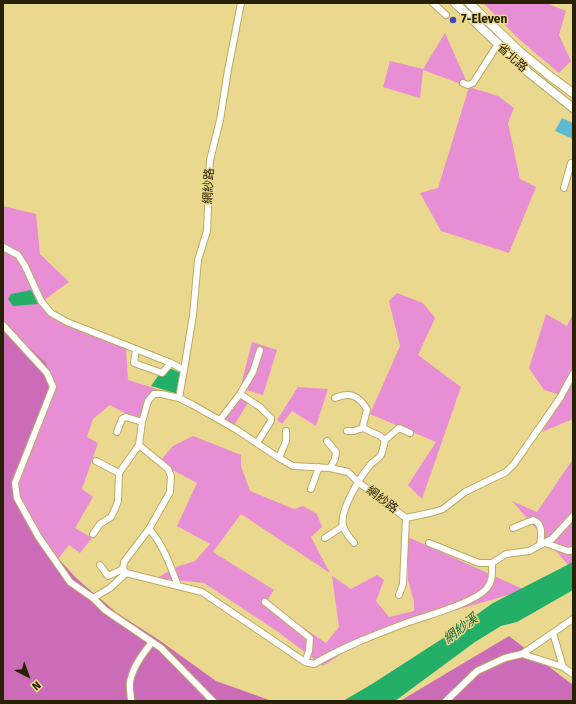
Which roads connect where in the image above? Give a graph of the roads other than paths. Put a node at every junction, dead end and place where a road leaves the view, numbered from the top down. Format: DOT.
graph roads {
  1 [pos="241,3"];
  2 [pos="433,3"];
  3 [pos="455,3"];
  4 [pos="469,3"];
  5 [pos="446,15"];
  6 [pos="498,44"];
  7 [pos="463,83"];
  8 [pos="573,93"];
  9 [pos="573,108"];
  10 [pos="573,163"];
  11 [pos="564,188"];
  12 [pos="3,247"];
  13 [pos="3,325"];
  14 [pos="136,349"];
  15 [pos="260,350"];
  16 [pos="171,363"];
  17 [pos="184,370"];
  18 [pos="573,374"];
  19 [pos="240,394"];
  20 [pos="180,398"];
  21 [pos="335,398"];
  22 [pos="220,420"];
  23 [pos="142,422"];
  24 [pos="363,428"];
  25 [pos="286,431"];
  26 [pos="347,431"];
  27 [pos="116,432"];
  28 [pos="410,433"];
  29 [pos="385,440"];
  30 [pos="327,441"];
  31 [pos="257,443"];
  32 [pos="139,445"];
  33 [pos="279,458"];
  34 [pos="96,461"];
  35 [pos="319,468"];
  36 [pos="330,468"];
  37 [pos="119,473"];
  38 [pos="358,482"];
  39 [pos="311,489"];
  40 [pos="573,516"];
  41 [pos="406,518"];
  42 [pos="343,526"];
  43 [pos="513,528"];
  44 [pos="149,529"];
  45 [pos="93,534"];
  46 [pos="325,538"];
  47 [pos="354,543"];
  48 [pos="429,543"];
  49 [pos="543,544"];
  50 [pos="573,550"];
  51 [pos="492,562"];
  52 [pos="100,565"];
  53 [pos="124,571"];
  54 [pos="178,586"];
  55 [pos="399,595"];
  56 [pos="93,598"];
  57 [pos="265,602"];
  58 [pos="573,619"];
  59 [pos="553,633"];
  60 [pos="152,642"];
  61 [pos="522,654"];
  62 [pos="305,662"];
  63 [pos="563,667"];
  64 [pos="573,674"];
  65 [pos="131,701"];
  66 [pos="212,701"];
  67 [pos="446,701"];
  1 -- 17 [label="street, 網紗路"];
  2 -- 5 [label="street"];
  3 -- 6 [label="main road, 省北路"];
  4 -- 8 [label="main road, 省北路"];
  6 -- 7 [label="street"];
  6 -- 9 [label="main road, 省北路"];
  10 -- 11 [label="street"];
  12 -- 14 [label="street"];
  13 -- 56 [label="street"];
  14 -- 16 [label="street"];
  14 -- 16 [label="street"];
  15 -- 19 [label="street"];
  16 -- 17 [label="street"];
  17 -- 20 [label="street, 網紗路"];
  18 -- 41 [label="street, 網紗路"];
  19 -- 22 [label="street"];
  19 -- 31 [label="street"];
  20 -- 22 [label="street, 網紗路"];
  20 -- 23 [label="street"];
  21 -- 24 [label="street"];
  22 -- 31 [label="street, 網紗路"];
  23 -- 27 [label="street"];
  23 -- 32 [label="street"];
  24 -- 26 [label="street"];
  24 -- 29 [label="street"];
  25 -- 33 [label="street"];
  28 -- 29 [label="street"];
  29 -- 38 [label="street"];
  30 -- 36 [label="street"];
  31 -- 33 [label="street, 網紗路"];
  32 -- 37 [label="street"];
  32 -- 44 [label="street"];
  33 -- 35 [label="street, 網紗路"];
  34 -- 37 [label="street"];
  35 -- 36 [label="street, 網紗路"];
  35 -- 39 [label="street"];
  36 -- 38 [label="street, 網紗路"];
  37 -- 45 [label="street"];
  38 -- 41 [label="street, 網紗路"];
  38 -- 42 [label="street"];
  40 -- 49 [label="street"];
  41 -- 55 [label="street"];
  42 -- 46 [label="street"];
  42 -- 47 [label="street"];
  43 -- 49 [label="street"];
  44 -- 53 [label="street"];
  44 -- 54 [label="street"];
  48 -- 51 [label="street"];
  49 -- 50 [label="street"];
  49 -- 51 [label="street"];
  51 -- 62 [label="street"];
  52 -- 53 [label="street"];
  53 -- 54 [label="street"];
  53 -- 56 [label="street"];
  54 -- 62 [label="street"];
  56 -- 60 [label="street"];
  57 -- 62 [label="street"];
  58 -- 59 [label="street"];
  59 -- 61 [label="street"];
  59 -- 63 [label="street"];
  60 -- 65 [label="street"];
  60 -- 66 [label="street"];
  61 -- 63 [label="street"];
  61 -- 67 [label="street"];
  63 -- 64 [label="street"];
}
